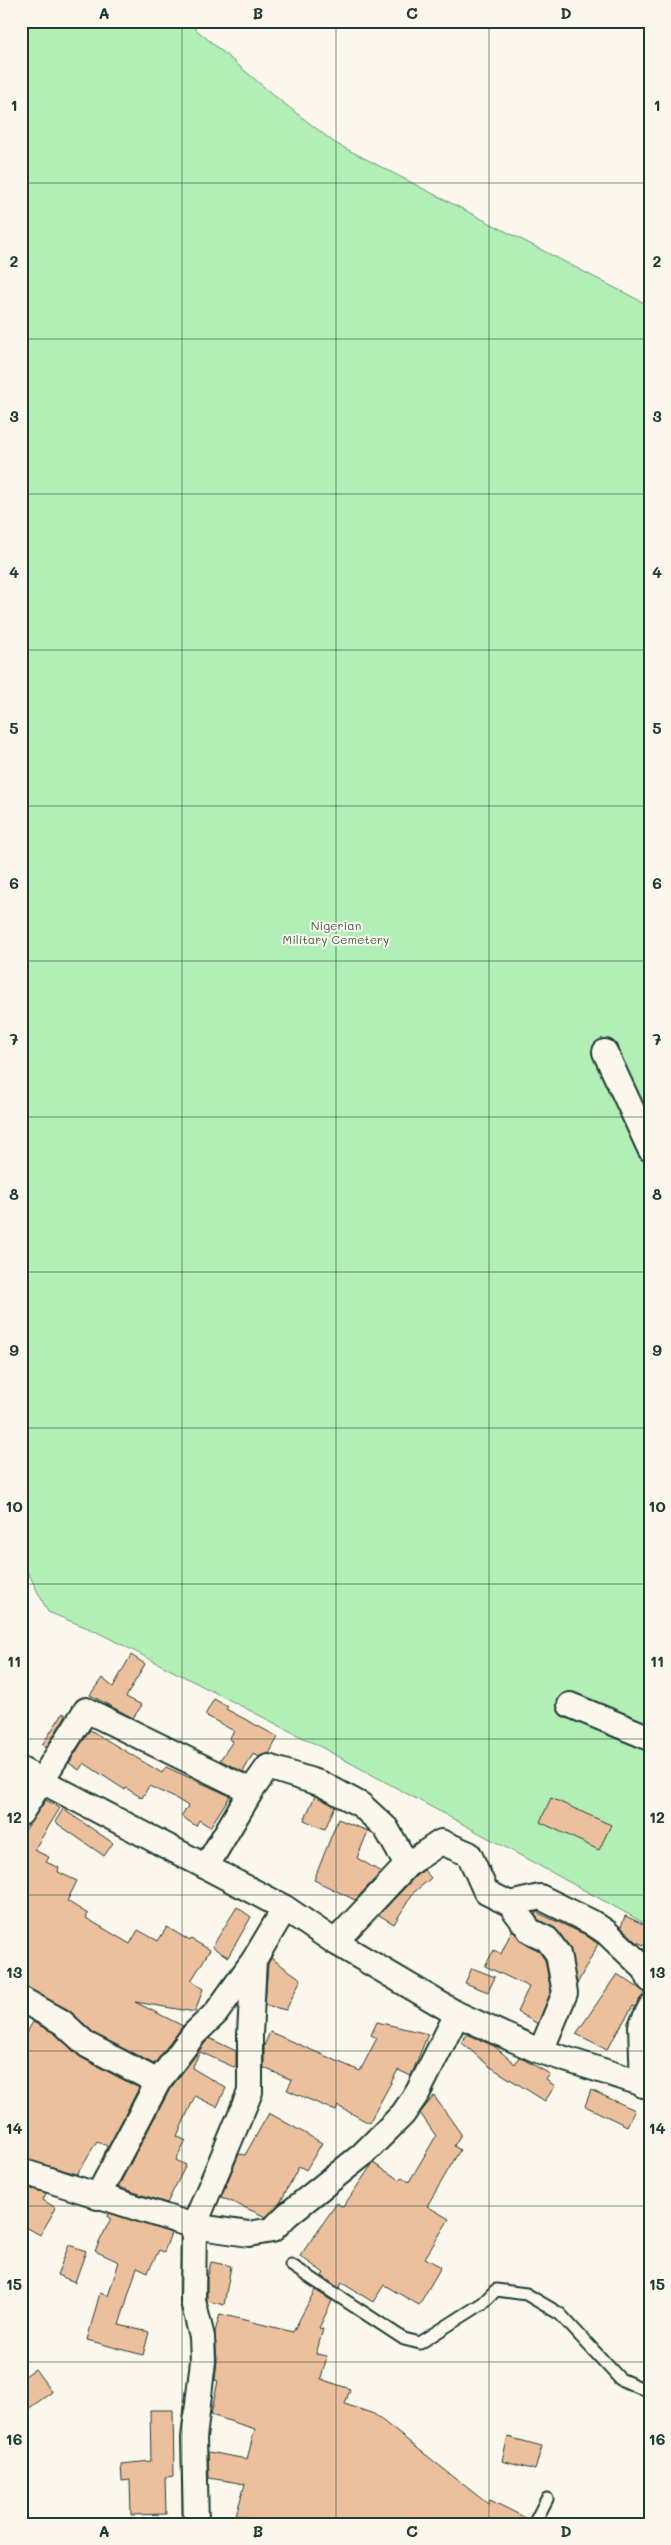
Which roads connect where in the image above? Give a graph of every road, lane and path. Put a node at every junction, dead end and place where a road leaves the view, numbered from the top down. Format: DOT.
graph roads {
  1 [pos="605,1052"];
  2 [pos="650,1148"];
  3 [pos="570,1705"];
  4 [pos="650,1738"];
  5 [pos="31,1776"];
  6 [pos="251,1791"];
  7 [pos="21,1813"];
  8 [pos="407,1865"];
  9 [pos="206,1868"];
  10 [pos="510,1904"];
  11 [pos="285,1908"];
  12 [pos="335,1942"];
  13 [pos="254,1960"];
  14 [pos="646,1965"];
  15 [pos="21,1999"];
  16 [pos="650,2008"];
  17 [pos="457,2014"];
  18 [pos="542,2051"];
  19 [pos="158,2082"];
  20 [pos="646,2086"];
  21 [pos="21,2172"];
  22 [pos="97,2197"];
  23 [pos="194,2226"];
  24 [pos="291,2265"];
  25 [pos="650,2392"];
  26 [pos="547,2499"];
  27 [pos="198,2523"];
  28 [pos="534,2524"];
  1 -- 2 [label="street"];
  3 -- 4 [label="street"];
  5 -- 6 [label="street"];
  5 -- 7 [label="street"];
  5 -- 9 [label="street"];
  6 -- 8 [label="street"];
  6 -- 9 [label="street"];
  8 -- 10 [label="street"];
  8 -- 12 [label="street"];
  9 -- 11 [label="street"];
  10 -- 14 [label="street"];
  10 -- 18 [label="street"];
  11 -- 12 [label="street"];
  11 -- 13 [label="street"];
  12 -- 17 [label="street"];
  13 -- 19 [label="street"];
  13 -- 23 [label="street"];
  15 -- 19 [label="street"];
  16 -- 20 [label="street"];
  17 -- 18 [label="street"];
  17 -- 23 [label="street"];
  18 -- 20 [label="street"];
  19 -- 22 [label="street"];
  21 -- 22 [label="street"];
  22 -- 23 [label="street"];
  23 -- 27 [label="street"];
  24 -- 25 [label="lane"];
  26 -- 28 [label="lane"];
}
